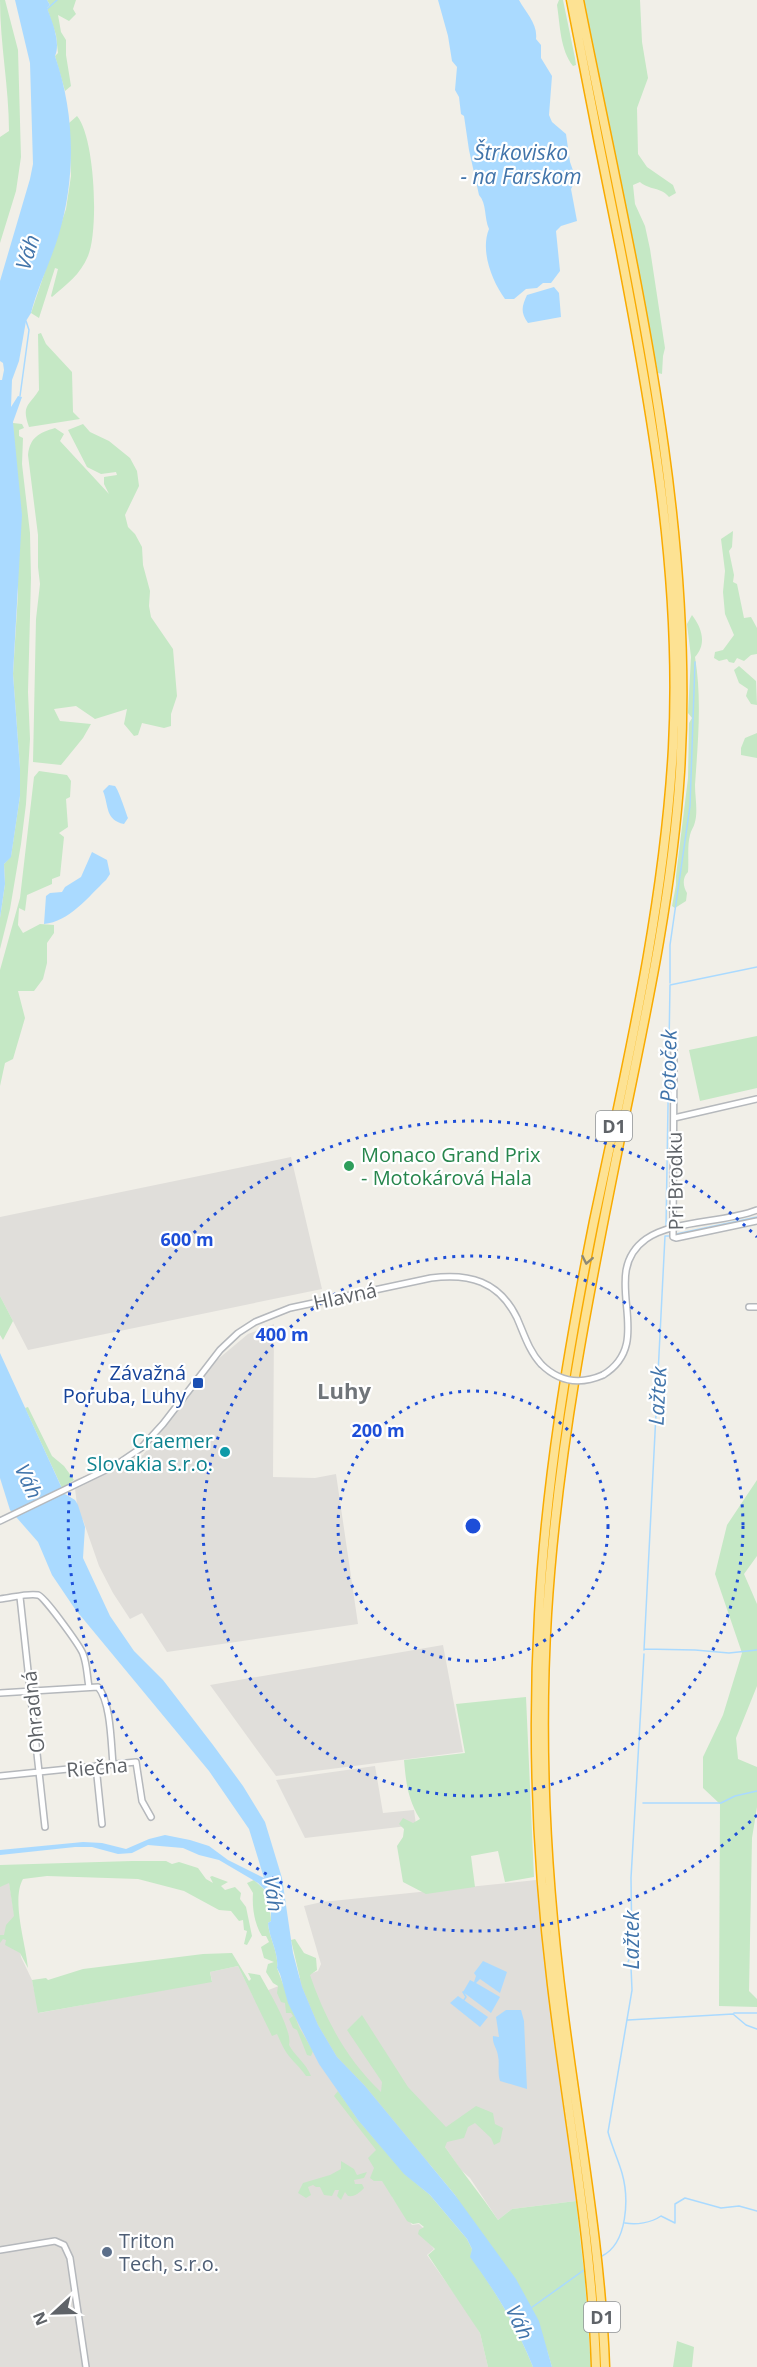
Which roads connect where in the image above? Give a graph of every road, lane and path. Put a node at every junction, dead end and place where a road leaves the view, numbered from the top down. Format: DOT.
graph roads {
  1 [pos="571,0"];
  2 [pos="579,0"];
  3 [pos="674,1041"];
  4 [pos="757,1099"];
  5 [pos="674,1118"];
  6 [pos="757,1210"];
  7 [pos="757,1221"];
  8 [pos="670,1231"];
  9 [pos="749,1307"];
  10 [pos="757,1307"];
  11 [pos="0,1521"];
  12 [pos="20,1597"];
  13 [pos="0,1599"];
  14 [pos="89,1687"];
  15 [pos="30,1691"];
  16 [pos="0,1693"];
  17 [pos="113,1764"];
  18 [pos="96,1766"];
  19 [pos="39,1772"];
  20 [pos="0,1776"];
  21 [pos="151,1817"];
  22 [pos="102,1824"];
  23 [pos="45,1827"];
  24 [pos="0,2250"];
  25 [pos="592,2255"];
  26 [pos="86,2367"];
  27 [pos="596,2367"];
  28 [pos="604,2367"];
  1 -- 25 [label="highway, D1, one-way"];
  2 -- 25 [label="highway, D1"];
  3 -- 5 [label="street, Pri Brodku"];
  4 -- 5 [label="street"];
  5 -- 8 [label="street, Pri Brodku"];
  6 -- 8 [label="street"];
  7 -- 8 [label="street, Pri Brodku"];
  8 -- 11 [label="street, Hlavná, bridge"];
  9 -- 10 [label="street"];
  12 -- 13 [label="street"];
  12 -- 14 [label="street"];
  12 -- 15 [label="street, Ohradná"];
  14 -- 15 [label="street"];
  14 -- 17 [label="street"];
  15 -- 16 [label="street"];
  15 -- 19 [label="street, Ohradná"];
  17 -- 18 [label="street, Riečna"];
  17 -- 21 [label="street, Riečna"];
  18 -- 19 [label="street, Riečna"];
  18 -- 22 [label="street"];
  19 -- 20 [label="street, Riečna"];
  19 -- 23 [label="street, Ohradná"];
  24 -- 26 [label="street"];
  25 -- 27 [label="highway, D1"];
  25 -- 28 [label="highway, D1"];
}
